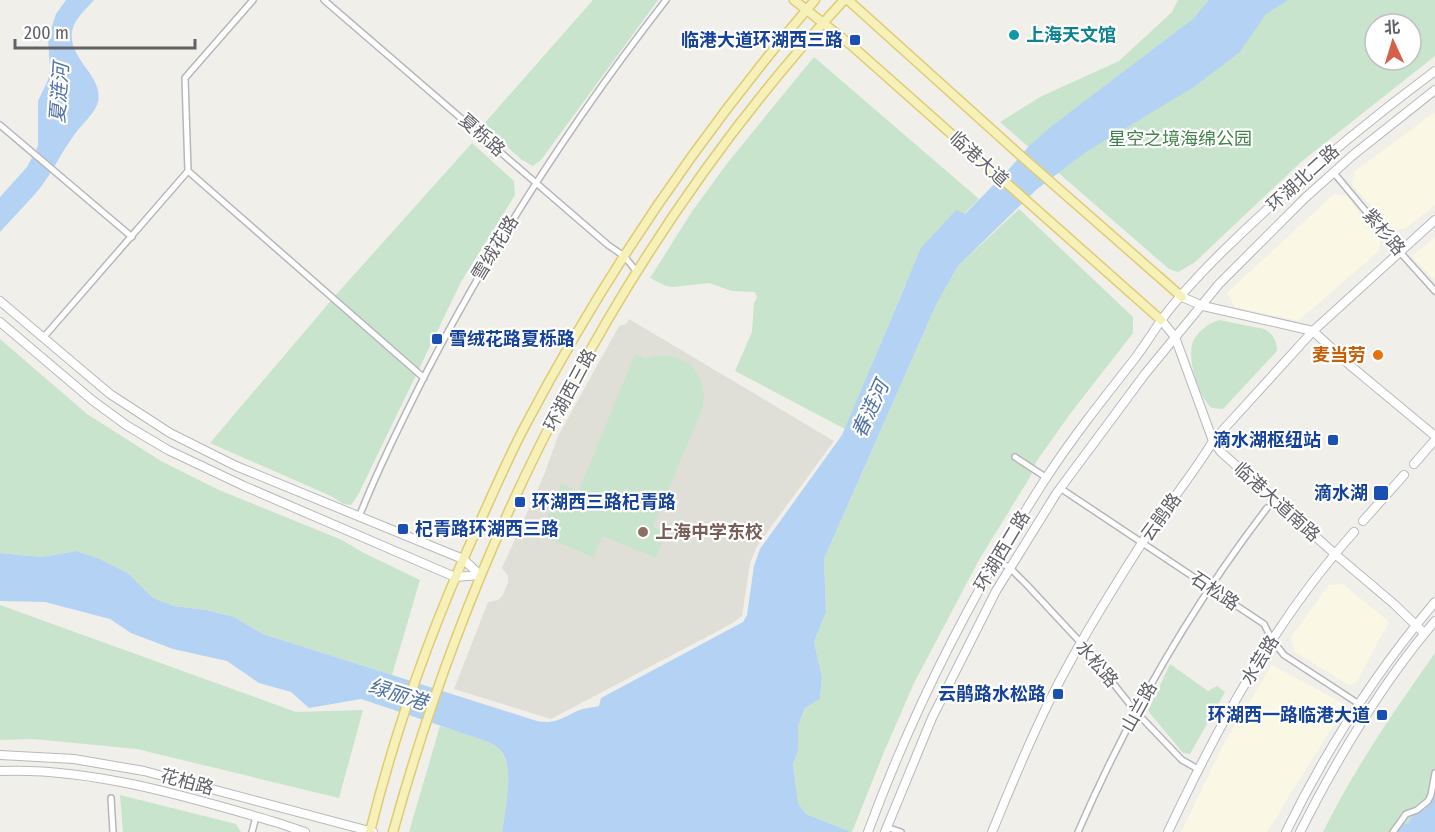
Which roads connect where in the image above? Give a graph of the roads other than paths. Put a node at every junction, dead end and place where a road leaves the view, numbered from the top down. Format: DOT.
graph roads {
  1 [pos="253,0"];
  2 [pos="324,0"];
  3 [pos="666,0"];
  4 [pos="794,0"];
  5 [pos="815,0"];
  6 [pos="846,0"];
  7 [pos="806,10"];
  8 [pos="823,23"];
  9 [pos="1435,70"];
  10 [pos="1435,90"];
  11 [pos="0,125"];
  12 [pos="188,171"];
  13 [pos="1334,172"];
  14 [pos="535,182"];
  15 [pos="1435,220"];
  16 [pos="132,237"];
  17 [pos="1399,251"];
  18 [pos="624,256"];
  19 [pos="637,272"];
  20 [pos="1435,291"];
  21 [pos="1182,297"];
  22 [pos="0,301"];
  23 [pos="1203,306"];
  24 [pos="1161,320"];
  25 [pos="0,322"];
  26 [pos="1314,331"];
  27 [pos="1175,337"];
  28 [pos="43,338"];
  29 [pos="424,378"];
  30 [pos="1435,438"];
  31 [pos="1213,441"];
  32 [pos="1015,457"];
  33 [pos="1414,464"];
  34 [pos="1404,475"];
  35 [pos="1047,478"];
  36 [pos="1060,488"];
  37 [pos="1267,508"];
  38 [pos="359,517"];
  39 [pos="1363,521"];
  40 [pos="1354,532"];
  41 [pos="1142,543"];
  42 [pos="1335,554"];
  43 [pos="463,559"];
  44 [pos="996,560"];
  45 [pos="1010,568"];
  46 [pos="480,575"];
  47 [pos="455,577"];
  48 [pos="1210,588"];
  49 [pos="1435,602"];
  50 [pos="1435,621"];
  51 [pos="1415,625"];
  52 [pos="1424,633"];
  53 [pos="1272,640"];
  54 [pos="1081,643"];
  55 [pos="1359,704"];
  56 [pos="1136,711"];
  57 [pos="0,755"];
  58 [pos="1198,769"];
  59 [pos="0,771"];
  60 [pos="1435,773"];
  61 [pos="111,798"];
  62 [pos="256,817"];
  63 [pos="886,830"];
  64 [pos="113,832"];
  65 [pos="252,832"];
  66 [pos="305,832"];
  67 [pos="371,832"];
  68 [pos="393,832"];
  69 [pos="868,832"];
  70 [pos="902,832"];
  71 [pos="992,832"];
  72 [pos="1078,832"];
  73 [pos="1167,832"];
  74 [pos="1286,832"];
  75 [pos="1300,832"];
  76 [pos="1393,832"];
  1 -- 12 [label="street"];
  2 -- 14 [label="street, 夏栎路"];
  3 -- 14 [label="street, 雪绒花路"];
  4 -- 7 [label="main road, 临港大道"];
  5 -- 7 [label="main road, 环湖西三路"];
  6 -- 8 [label="main road, 环湖西三路"];
  6 -- 21 [label="main road, 临港大道"];
  7 -- 8 [label="main road, 临港大道"];
  7 -- 18 [label="main road, 环湖西三路"];
  8 -- 19 [label="main road, 环湖西三路"];
  8 -- 24 [label="main road, 临港大道"];
  9 -- 21 [label="main road, 环湖北二路"];
  10 -- 13 [label="main road, 环湖北二路"];
  11 -- 16 [label="street"];
  12 -- 16 [label="street"];
  12 -- 29 [label="street"];
  13 -- 17 [label="street, 紫杉路"];
  13 -- 23 [label="main road, 环湖北二路"];
  14 -- 18 [label="street, 夏栎路"];
  14 -- 29 [label="street, 雪绒花路"];
  15 -- 17 [label="main road, 云鹃路"];
  16 -- 28 [label="street"];
  17 -- 20 [label="street, 紫杉路"];
  17 -- 26 [label="main road, 云鹃路"];
  18 -- 19 [label="street, 夏栎路"];
  18 -- 43 [label="main road, 环湖西三路"];
  19 -- 46 [label="main road, 环湖西三路"];
  21 -- 23 [label="main road"];
  21 -- 24 [label="main road, 环湖西二路"];
  22 -- 28 [label="main road"];
  23 -- 26 [label="main road"];
  23 -- 27 [label="main road, 环湖西二路"];
  24 -- 27 [label="main road, 临港大道南路"];
  24 -- 35 [label="main road, 环湖西二路"];
  25 -- 47 [label="main road"];
  26 -- 30 [label="main road"];
  26 -- 31 [label="main road, 云鹃路"];
  27 -- 31 [label="main road, 临港大道南路"];
  27 -- 36 [label="main road, 环湖西二路"];
  28 -- 38 [label="main road"];
  29 -- 38 [label="street, 雪绒花路"];
  30 -- 33 [label="main road"];
  31 -- 41 [label="main road, 云鹃路"];
  31 -- 42 [label="main road, 临港大道南路"];
  32 -- 35 [label="street"];
  34 -- 39 [label="main road"];
  35 -- 44 [label="main road, 环湖西二路"];
  36 -- 41 [label="street, 石松路"];
  36 -- 45 [label="main road, 环湖西二路"];
  37 -- 48 [label="street, 山兰路"];
  38 -- 43 [label="main road"];
  40 -- 42 [label="main road, 水芸路"];
  41 -- 48 [label="street, 石松路"];
  41 -- 54 [label="main road, 云鹃路"];
  42 -- 51 [label="main road, 临港大道南路"];
  42 -- 53 [label="main road, 水芸路"];
  43 -- 46 [label="main road"];
  43 -- 47 [label="main road, 环湖西三路"];
  44 -- 45 [label="street, 水松路"];
  44 -- 69 [label="main road, 环湖西二路"];
  45 -- 54 [label="street, 水松路"];
  45 -- 63 [label="main road, 环湖西二路"];
  46 -- 47 [label="main road"];
  46 -- 68 [label="main road, 环湖西三路"];
  47 -- 67 [label="main road, 环湖西三路"];
  48 -- 53 [label="street, 石松路"];
  48 -- 56 [label="street, 山兰路"];
  49 -- 51 [label="main road"];
  50 -- 52 [label="main road"];
  51 -- 52 [label="main road, 临港大道南路"];
  51 -- 55 [label="main road"];
  52 -- 75 [label="main road"];
  53 -- 55 [label="street, 石松路"];
  53 -- 58 [label="main road, 水芸路"];
  54 -- 56 [label="street, 水松路"];
  54 -- 71 [label="main road, 云鹃路"];
  55 -- 74 [label="main road"];
  56 -- 58 [label="street, 水松路"];
  56 -- 72 [label="street, 山兰路"];
  57 -- 67 [label="main road, 花柏路"];
  58 -- 73 [label="main road, 水芸路"];
  59 -- 62 [label="main road, 花柏路"];
  60 -- 76 [label="street"];
  61 -- 64 [label="street"];
  62 -- 65 [label="street"];
  62 -- 66 [label="main road, 花柏路"];
  63 -- 70 [label="street"];
}
